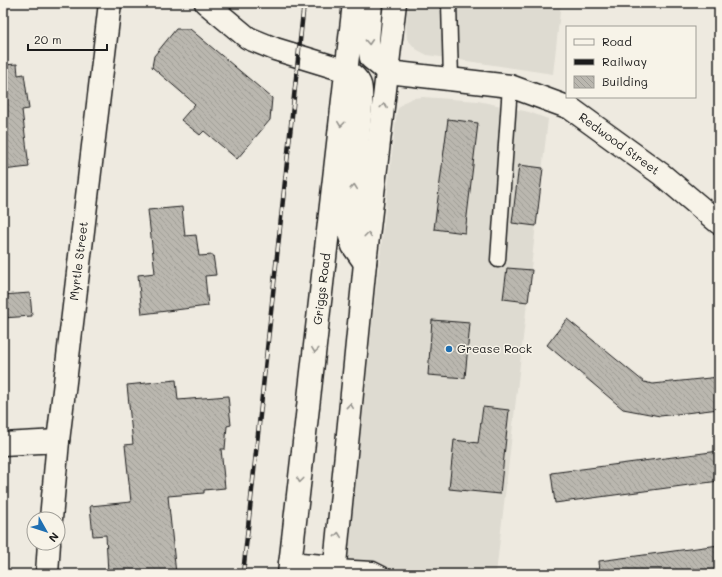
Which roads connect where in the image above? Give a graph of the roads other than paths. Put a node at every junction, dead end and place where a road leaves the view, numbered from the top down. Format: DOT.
graph roads {
  1 [pos="110,3"];
  2 [pos="206,3"];
  3 [pos="354,3"];
  4 [pos="371,3"];
  5 [pos="395,3"];
  6 [pos="449,3"];
  7 [pos="347,71"];
  8 [pos="388,72"];
  9 [pos="452,80"];
  10 [pos="510,86"];
  11 [pos="719,223"];
  12 [pos="498,260"];
  13 [pos="365,263"];
  14 [pos="58,441"];
  15 [pos="3,444"];
  16 [pos="53,511"];
  17 [pos="49,551"];
  18 [pos="290,569"];
  19 [pos="334,570"];
  20 [pos="47,574"];
  21 [pos="382,574"];
  1 -- 14 [label="main road, Myrtle Street"];
  2 -- 7 [label="main road"];
  3 -- 7 [label="main road, Griggs Road"];
  4 -- 8 [label="main road, one-way"];
  5 -- 8 [label="main road"];
  6 -- 9 [label="lane"];
  13 -- 7 [label="main road, one-way"];
  7 -- 18 [label="main road, Griggs Road, one-way"];
  8 -- 9 [label="main road, Redwood Street"];
  13 -- 8 [label="main road, one-way"];
  9 -- 10 [label="main road, Redwood Street"];
  10 -- 11 [label="main road, Redwood Street"];
  10 -- 12 [label="lane"];
  19 -- 13 [label="main road, one-way"];
  14 -- 15 [label="main road"];
  14 -- 16 [label="main road, Myrtle Street"];
  17 -- 20 [label="main road"];
  18 -- 19 [label="main road"];
  19 -- 21 [label="lane"];
}
